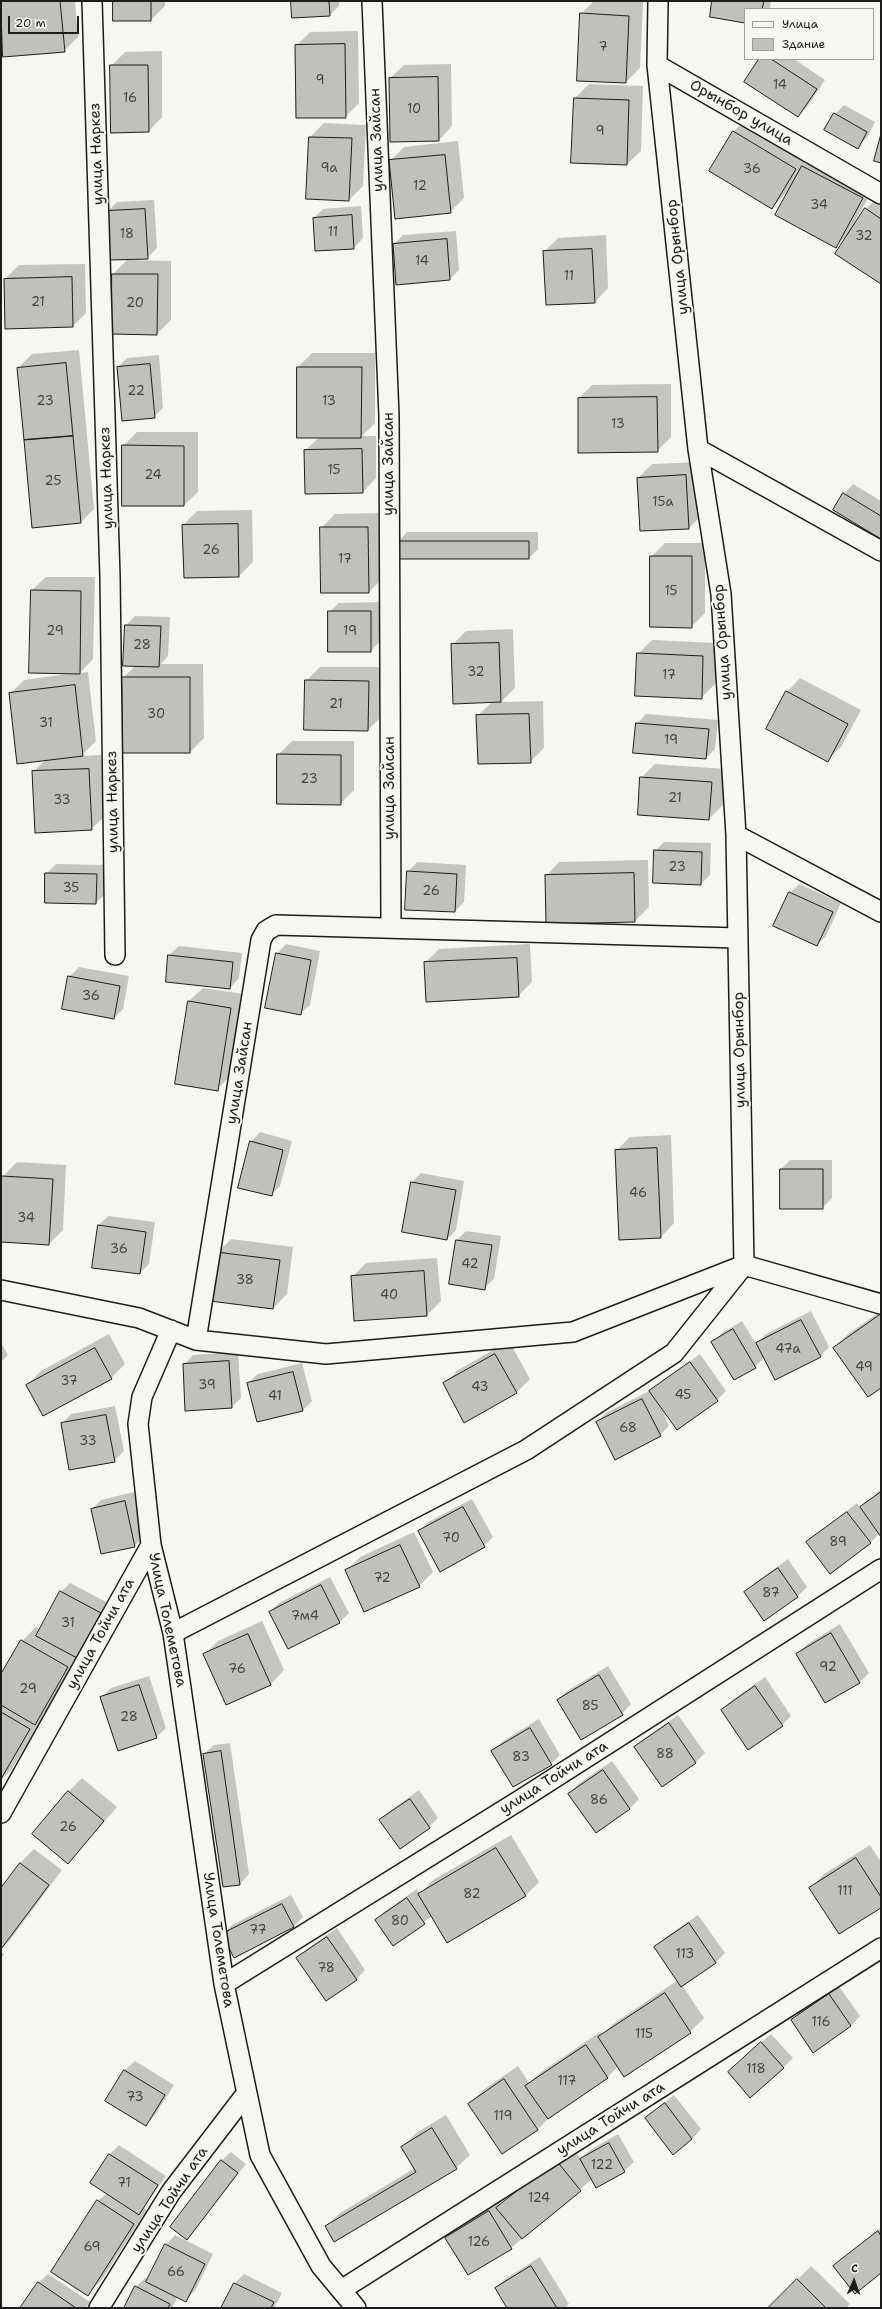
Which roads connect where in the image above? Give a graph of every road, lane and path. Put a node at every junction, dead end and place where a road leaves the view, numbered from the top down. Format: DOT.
graph roads {
  1 [pos="92,1"];
  2 [pos="372,1"];
  3 [pos="658,1"];
  4 [pos="657,65"];
  5 [pos="881,194"];
  6 [pos="698,449"];
  7 [pos="881,551"];
  8 [pos="736,835"];
  9 [pos="881,912"];
  10 [pos="391,927"];
  11 [pos="738,938"];
  12 [pos="115,955"];
  13 [pos="744,1265"];
  14 [pos="1,1290"];
  15 [pos="881,1304"];
  16 [pos="171,1330"];
  17 [pos="196,1340"];
  18 [pos="151,1545"];
  19 [pos="881,1569"];
  20 [pos="173,1633"];
  21 [pos="1,1813"];
  22 [pos="881,1948"];
  23 [pos="224,1984"];
  24 [pos="246,2094"];
  25 [pos="341,2290"];
  26 [pos="99,2308"];
  27 [pos="356,2308"];
  1 -- 12 [label="street, улица Наркез"];
  2 -- 10 [label="street, улица Зайсан"];
  3 -- 4 [label="street"];
  4 -- 5 [label="street, Орынбор улица"];
  4 -- 6 [label="street, улица Орынбор"];
  6 -- 7 [label="street"];
  6 -- 8 [label="street, улица Орынбор"];
  8 -- 9 [label="street"];
  8 -- 11 [label="street, улица Орынбор"];
  10 -- 11 [label="street, улица Зайсан"];
  10 -- 17 [label="street, улица Зайсан"];
  11 -- 13 [label="street, улица Орынбор"];
  13 -- 15 [label="street"];
  13 -- 17 [label="street"];
  13 -- 20 [label="street"];
  14 -- 16 [label="street"];
  16 -- 17 [label="street"];
  16 -- 18 [label="street"];
  18 -- 20 [label="street, Улица Толеметова"];
  18 -- 21 [label="street, улица Тойчи ата"];
  19 -- 23 [label="street, улица Тойчи ата"];
  20 -- 23 [label="street, Улица Толеметова"];
  22 -- 25 [label="street, улица Тойчи ата"];
  23 -- 24 [label="street, Улица Толеметова"];
  24 -- 25 [label="street, Улица Толеметова"];
  24 -- 26 [label="street, улица Тойчи ата"];
  25 -- 27 [label="street, Улица Толеметова"];
}
